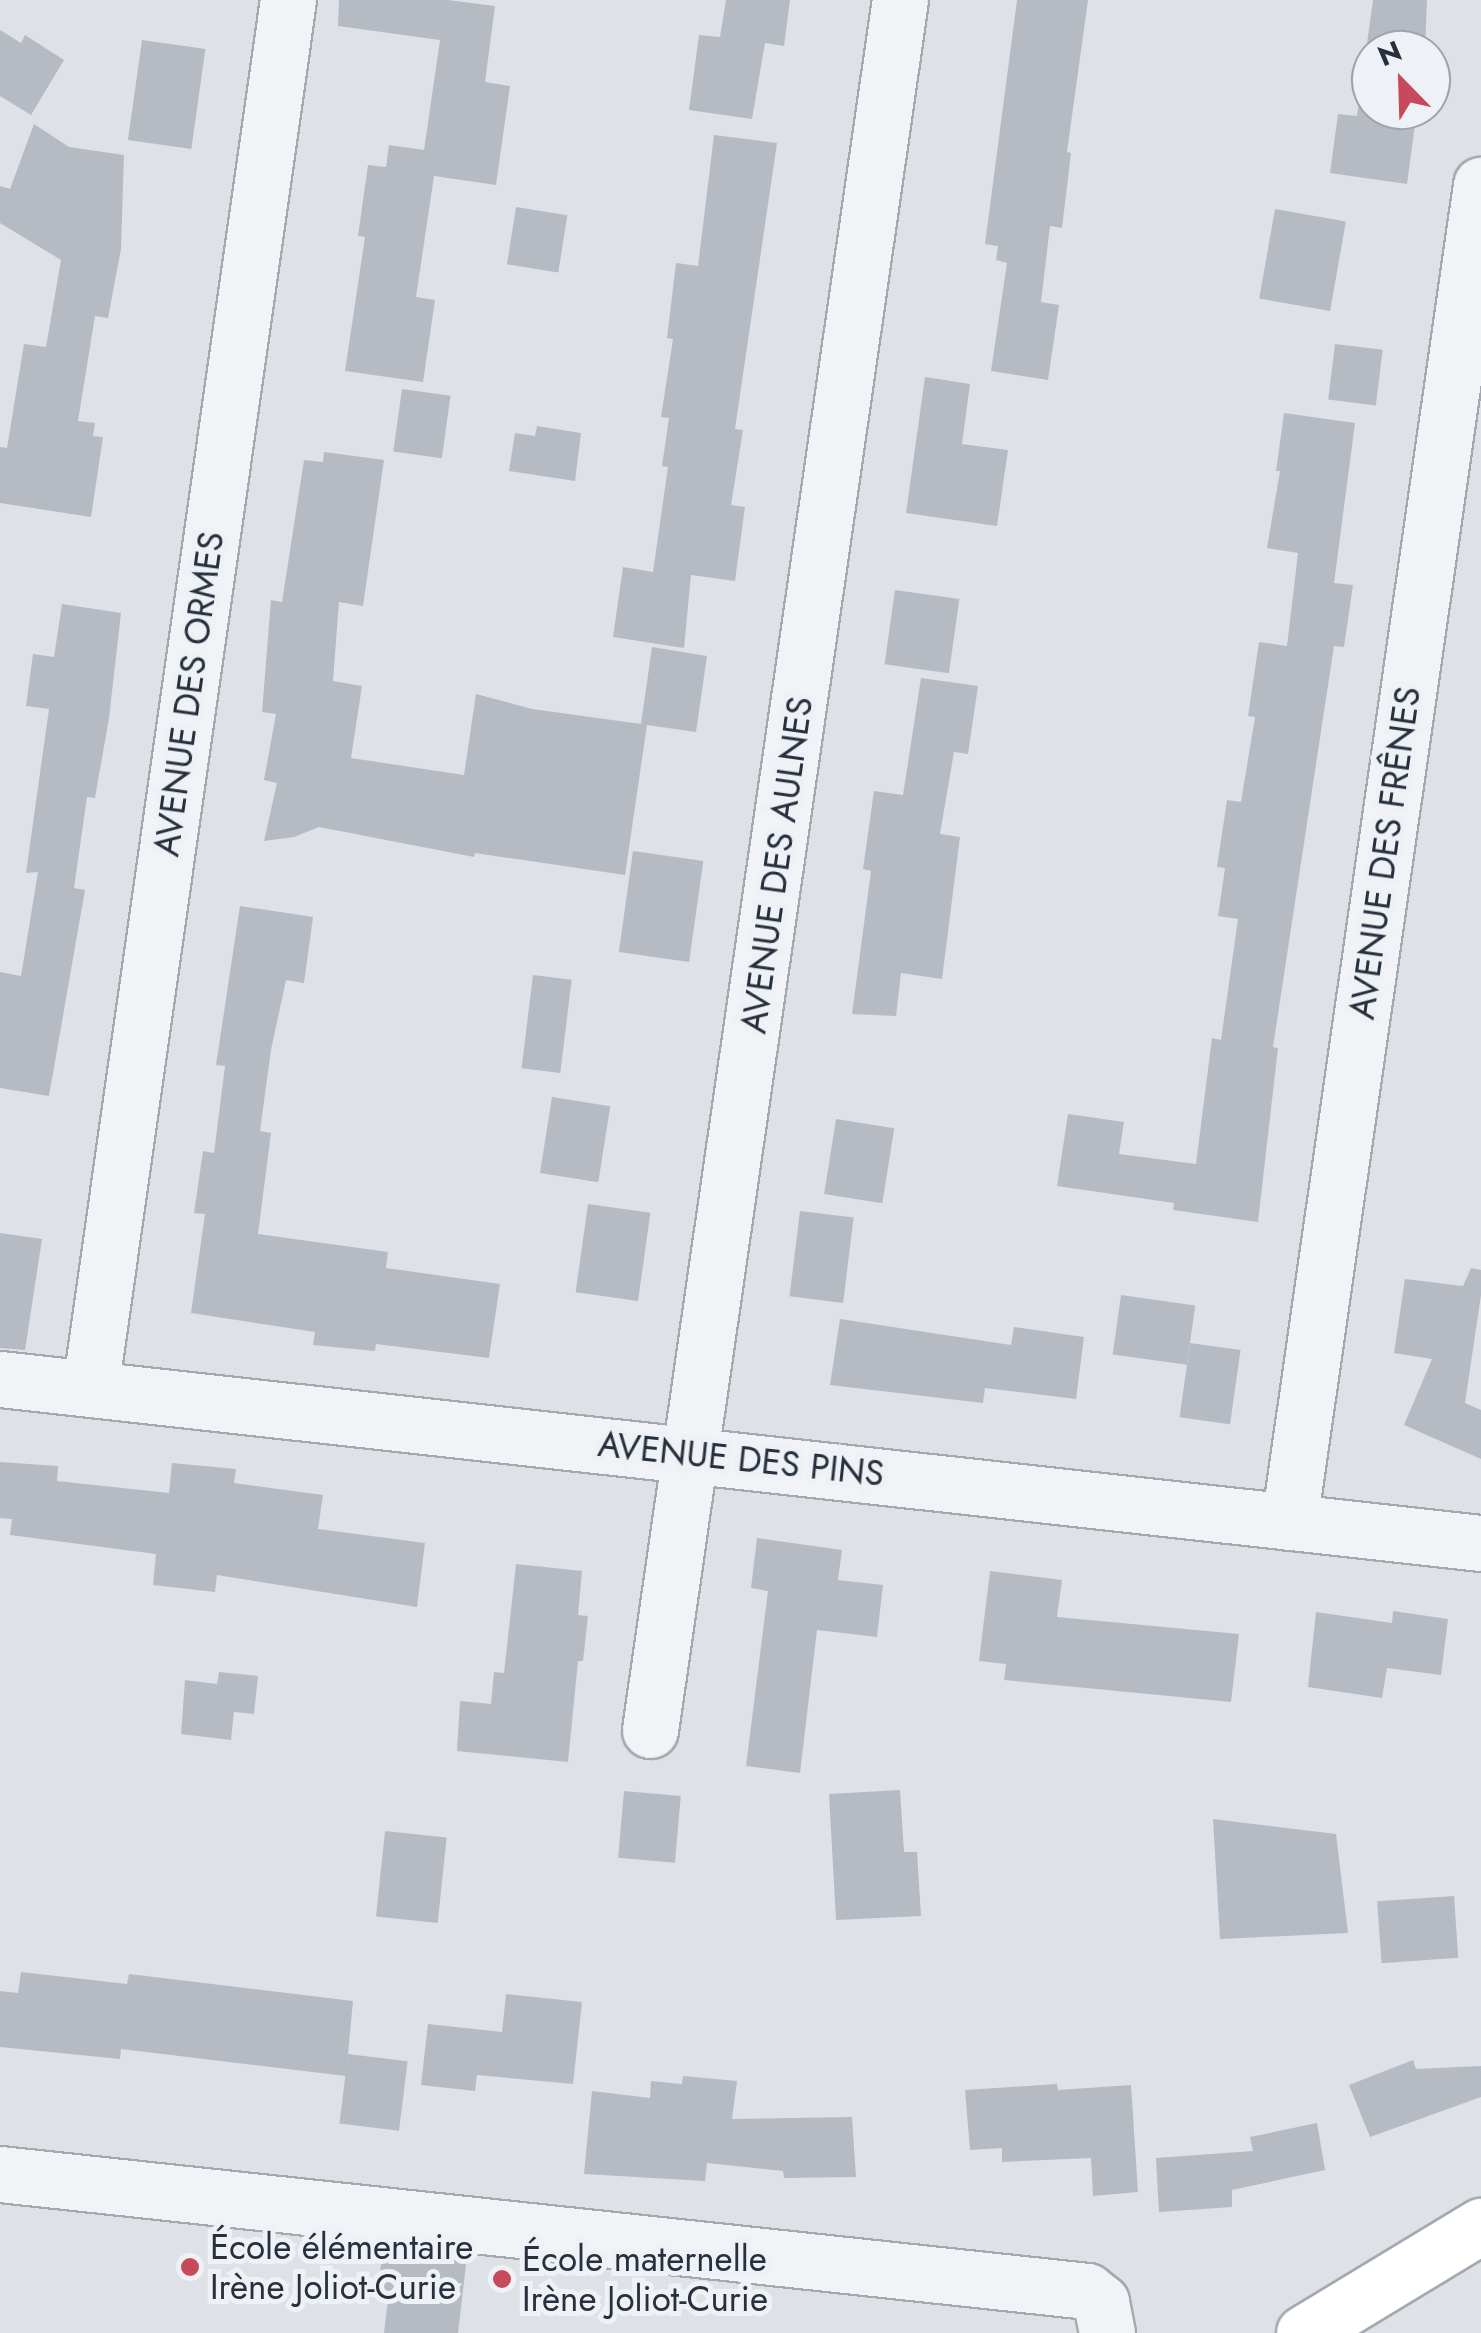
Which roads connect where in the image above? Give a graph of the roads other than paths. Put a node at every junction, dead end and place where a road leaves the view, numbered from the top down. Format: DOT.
graph roads {
  1 [pos="288,0"];
  2 [pos="900,0"];
  3 [pos="1481,184"];
  4 [pos="0,1379"];
  5 [pos="90,1389"];
  6 [pos="693,1453"];
  7 [pos="1289,1522"];
  8 [pos="1481,1543"];
  9 [pos="650,1730"];
  10 [pos="0,2174"];
  11 [pos="1481,2226"];
  12 [pos="1107,2333"];
  13 [pos="1304,2333"];
  1 -- 5 [label="street, AVENUE DES ORMES"];
  2 -- 6 [label="street, AVENUE DES AULNES"];
  3 -- 7 [label="street, AVENUE DES FRÊNES"];
  4 -- 5 [label="street, AVENUE DES PINS"];
  5 -- 6 [label="street, AVENUE DES PINS"];
  6 -- 7 [label="street, AVENUE DES PINS"];
  6 -- 9 [label="street, AVENUE DES AULNES"];
  7 -- 8 [label="street, AVENUE DES PINS"];
  10 -- 12 [label="street"];
  11 -- 13 [label="main road"];
}
